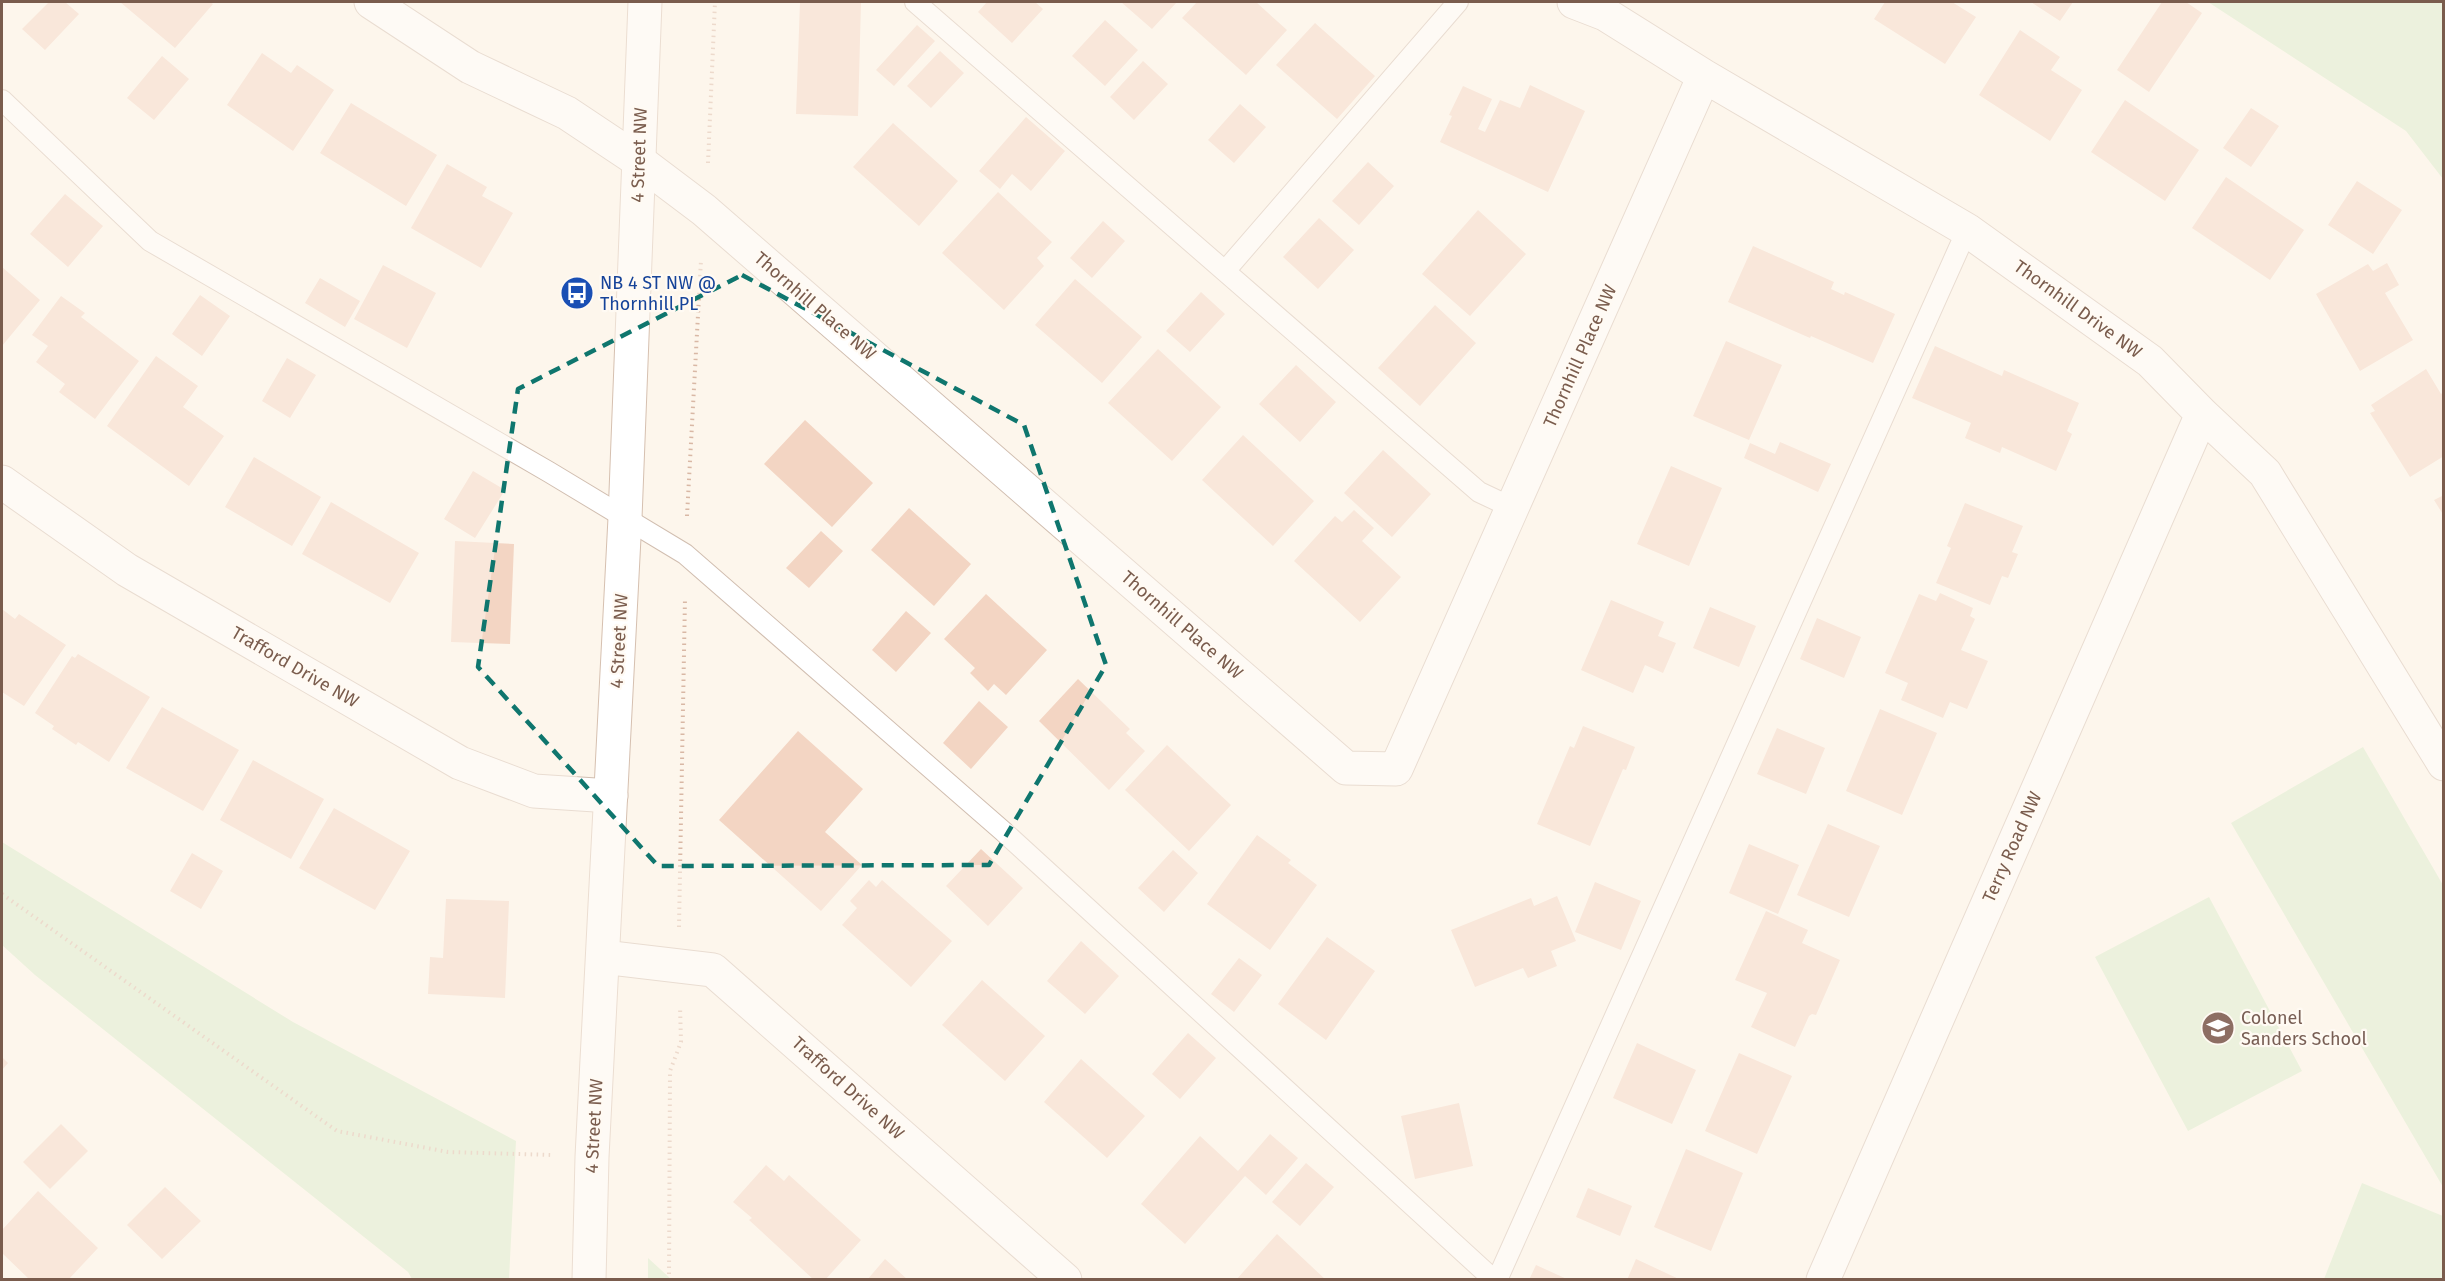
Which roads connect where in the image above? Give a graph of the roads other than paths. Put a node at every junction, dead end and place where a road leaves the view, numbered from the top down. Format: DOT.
graph roads {
  1 [pos="371,2"];
  2 [pos="645,2"];
  3 [pos="915,2"];
  4 [pos="1458,2"];
  5 [pos="1574,2"];
  6 [pos="1704,75"];
  7 [pos="2,100"];
  8 [pos="639,161"];
  9 [pos="1967,230"];
  10 [pos="1225,271"];
  11 [pos="2202,414"];
  12 [pos="2,482"];
  13 [pos="1513,508"];
  14 [pos="625,518"];
  15 [pos="2444,764"];
  16 [pos="611,796"];
  17 [pos="603,957"];
  18 [pos="589,1280"];
  19 [pos="1065,1280"];
  20 [pos="1495,1280"];
  21 [pos="1823,1280"];
  1 -- 8 [label="street, Thornhill Place NW"];
  2 -- 8 [label="street, 4 Street NW"];
  3 -- 10 [label="lane"];
  4 -- 10 [label="lane"];
  5 -- 6 [label="street, Thornhill Drive NW"];
  6 -- 9 [label="street, Thornhill Drive NW"];
  6 -- 13 [label="street, Thornhill Place NW"];
  7 -- 14 [label="lane"];
  8 -- 13 [label="street, Thornhill Place NW"];
  8 -- 14 [label="street, 4 Street NW"];
  9 -- 11 [label="street, Thornhill Drive NW"];
  9 -- 20 [label="lane"];
  10 -- 13 [label="lane"];
  11 -- 15 [label="street, Thornhill Drive NW"];
  11 -- 21 [label="street, Terry Road NW"];
  12 -- 16 [label="street, Trafford Drive NW"];
  14 -- 16 [label="street, 4 Street NW"];
  14 -- 20 [label="lane"];
  16 -- 17 [label="street, 4 Street NW"];
  17 -- 18 [label="street, 4 Street NW"];
  17 -- 19 [label="street, Trafford Drive NW"];
}
